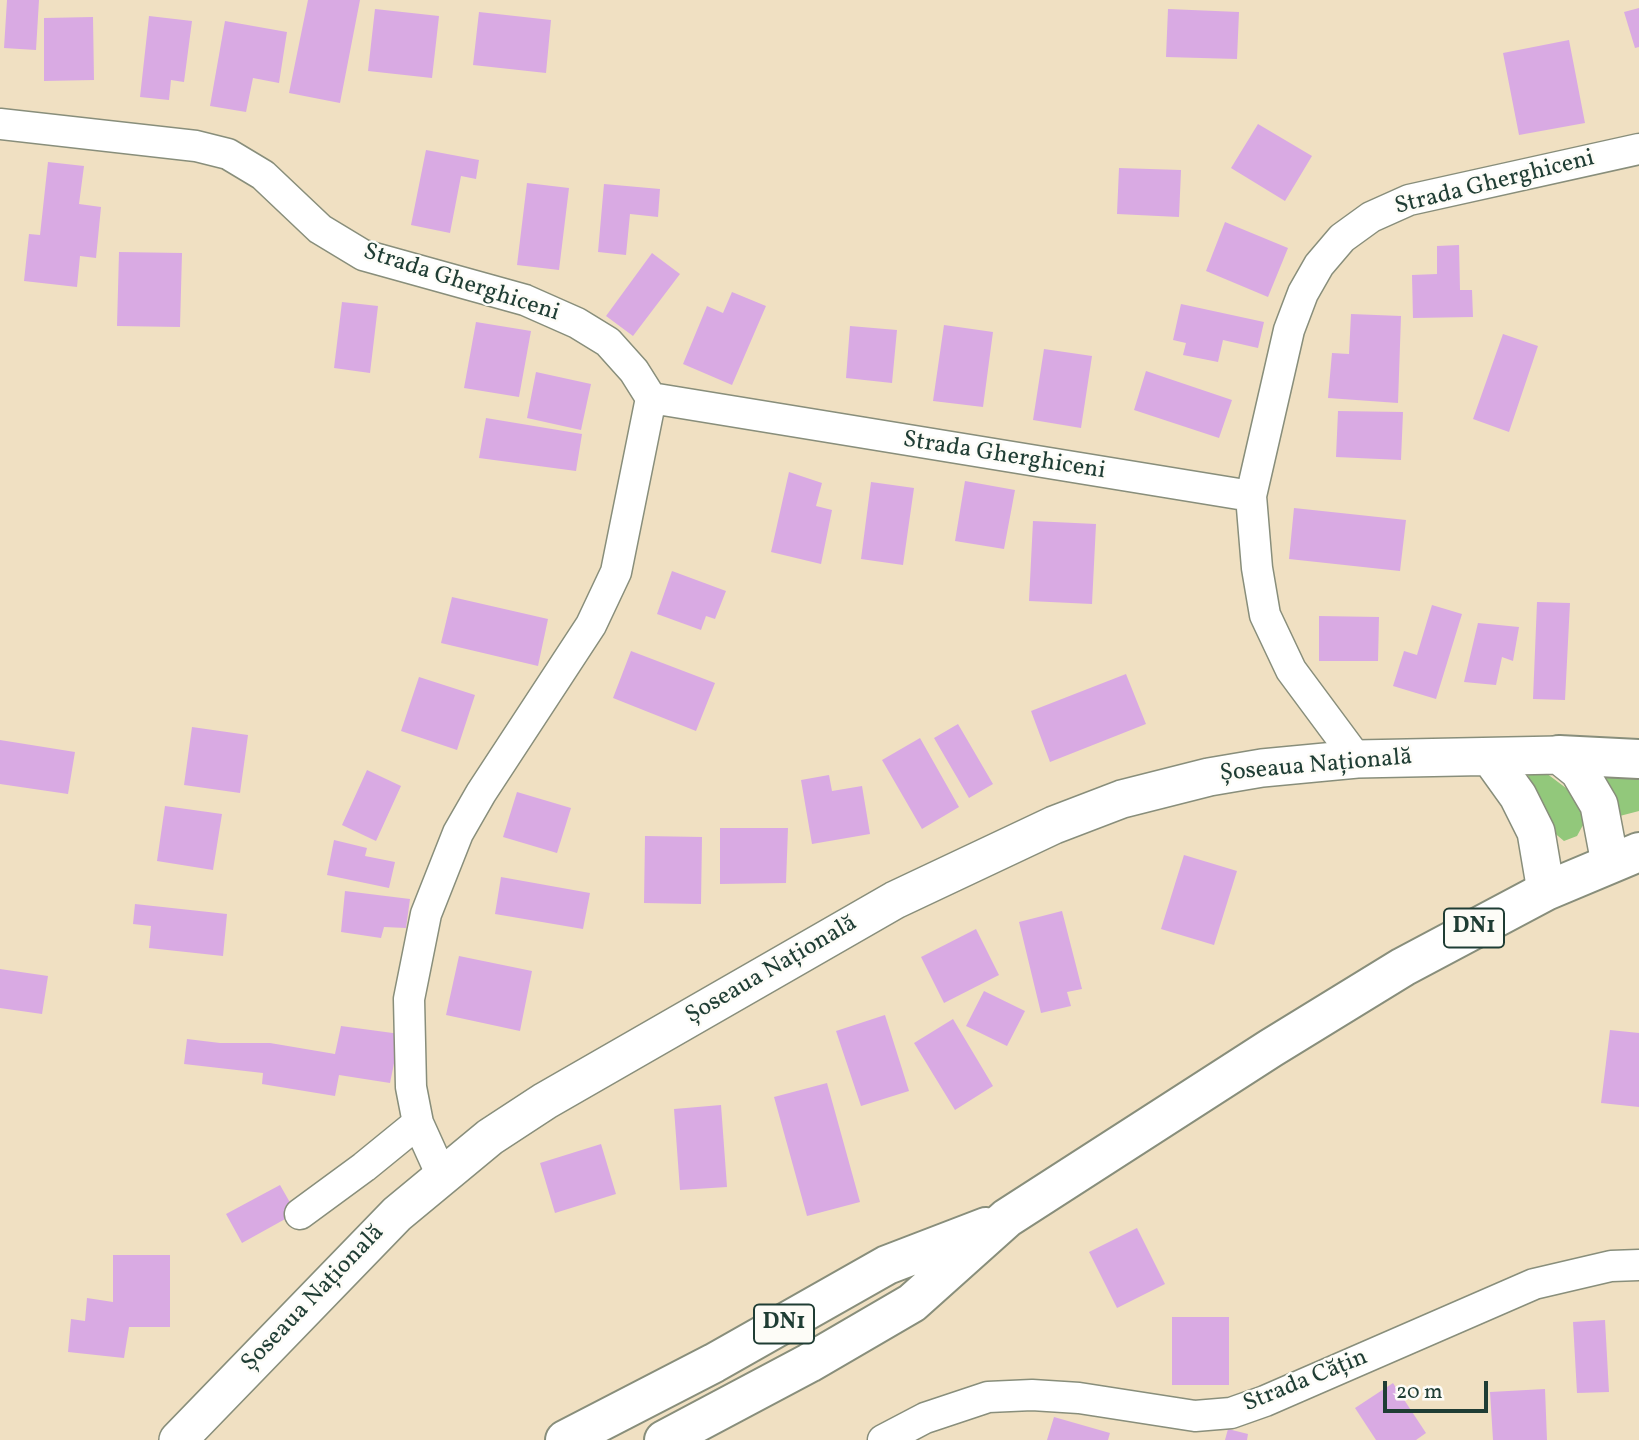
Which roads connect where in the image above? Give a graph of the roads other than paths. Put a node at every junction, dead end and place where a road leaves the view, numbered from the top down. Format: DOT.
graph roads {
  1 [pos="0,124"];
  2 [pos="1639,149"];
  3 [pos="650,398"];
  4 [pos="1251,496"];
  5 [pos="1559,755"];
  6 [pos="1490,757"];
  7 [pos="1357,759"];
  8 [pos="1639,759"];
  9 [pos="1625,858"];
  10 [pos="1546,891"];
  11 [pos="418,1123"];
  12 [pos="442,1176"];
  13 [pos="300,1214"];
  14 [pos="1007,1218"];
  15 [pos="1639,1265"];
  16 [pos="178,1440"];
  17 [pos="565,1440"];
  18 [pos="664,1440"];
  19 [pos="883,1440"];
  1 -- 3 [label="street, Strada Gherghiceni"];
  2 -- 4 [label="street, Strada Gherghiceni"];
  3 -- 4 [label="street, Strada Gherghiceni"];
  3 -- 11 [label="street"];
  4 -- 7 [label="street, Strada Gherghiceni"];
  5 -- 6 [label="street, Șoseaua Națională"];
  5 -- 8 [label="highway"];
  5 -- 9 [label="street"];
  6 -- 7 [label="street, Șoseaua Națională"];
  6 -- 10 [label="street"];
  7 -- 12 [label="street, Șoseaua Națională"];
  9 -- 10 [label="highway, DN1"];
  10 -- 14 [label="highway, DN1"];
  11 -- 12 [label="street"];
  11 -- 13 [label="street"];
  12 -- 16 [label="street, Șoseaua Națională"];
  14 -- 17 [label="highway, DN1"];
  14 -- 18 [label="highway, DN1"];
  15 -- 19 [label="street, Strada Cățin"];
}
